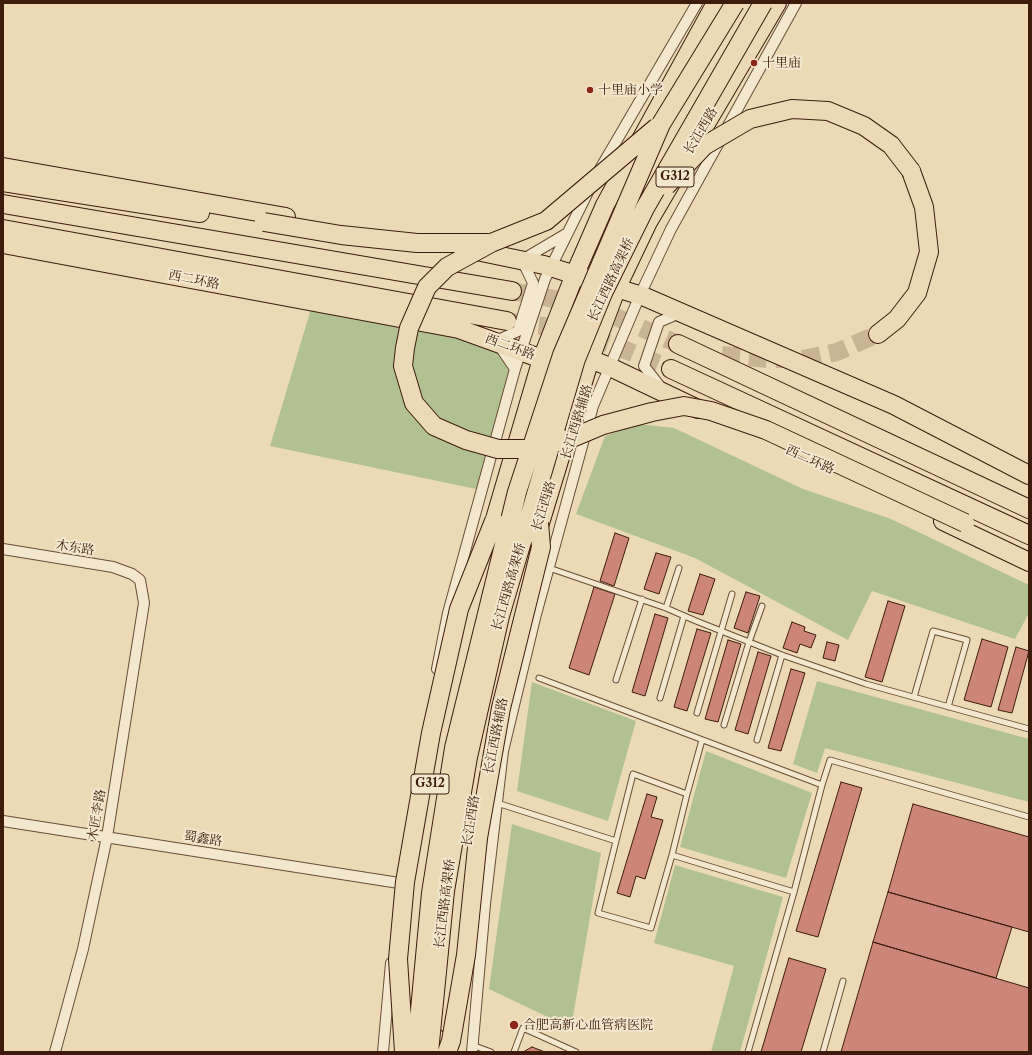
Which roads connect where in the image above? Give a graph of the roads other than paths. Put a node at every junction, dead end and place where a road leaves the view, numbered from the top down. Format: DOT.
graph roads {
  1 [pos="697,3"];
  2 [pos="716,3"];
  3 [pos="735,3"];
  4 [pos="763,3"];
  5 [pos="777,3"];
  6 [pos="796,3"];
  7 [pos="661,124"];
  8 [pos="3,167"];
  9 [pos="3,182"];
  10 [pos="3,204"];
  11 [pos="645,208"];
  12 [pos="3,229"];
  13 [pos="566,234"];
  14 [pos="491,243"];
  15 [pos="3,244"];
  16 [pos="522,260"];
  17 [pos="550,267"];
  18 [pos="575,274"];
  19 [pos="618,287"];
  20 [pos="512,291"];
  21 [pos="640,295"];
  22 [pos="682,312"];
  23 [pos="507,321"];
  24 [pos="878,334"];
  25 [pos="496,341"];
  26 [pos="522,350"];
  27 [pos="722,355"];
  28 [pos="542,359"];
  29 [pos="590,359"];
  30 [pos="610,367"];
  31 [pos="515,369"];
  32 [pos="671,369"];
  33 [pos="666,393"];
  34 [pos="1029,475"];
  35 [pos="1029,509"];
  36 [pos="494,521"];
  37 [pos="1029,535"];
  38 [pos="3,549"];
  39 [pos="1029,553"];
  40 [pos="1029,562"];
  41 [pos="549,568"];
  42 [pos="679,568"];
  43 [pos="140,580"];
  44 [pos="732,594"];
  45 [pos="642,600"];
  46 [pos="762,606"];
  47 [pos="666,608"];
  48 [pos="684,616"];
  49 [pos="721,631"];
  50 [pos="749,642"];
  51 [pos="782,655"];
  52 [pos="539,678"];
  53 [pos="616,680"];
  54 [pos="914,697"];
  55 [pos="660,698"];
  56 [pos="948,706"];
  57 [pos="696,713"];
  58 [pos="724,725"];
  59 [pos="1029,729"];
  60 [pos="702,740"];
  61 [pos="757,740"];
  62 [pos="822,785"];
  63 [pos="687,794"];
  64 [pos="497,803"];
  65 [pos="1029,817"];
  66 [pos="3,821"];
  67 [pos="107,837"];
  68 [pos="616,841"];
  69 [pos="672,854"];
  70 [pos="399,883"];
  71 [pos="794,892"];
  72 [pos="843,981"];
  73 [pos="472,1049"];
  74 [pos="55,1052"];
  75 [pos="383,1052"];
  76 [pos="397,1052"];
  77 [pos="404,1052"];
  78 [pos="416,1052"];
  79 [pos="430,1052"];
  80 [pos="446,1052"];
  81 [pos="491,1052"];
  82 [pos="514,1052"];
  83 [pos="576,1052"];
  84 [pos="748,1052"];
  85 [pos="823,1052"];
  1 -- 13 [label="street"];
  2 -- 18 [label="highway, G312"];
  3 -- 7 [label="highway, 长江西路高架桥, bridge"];
  4 -- 11 [label="highway, 长江西路高架桥, bridge"];
  5 -- 19 [label="highway, 长江西路 / G312"];
  6 -- 21 [label="street, 长江西路辅路"];
  7 -- 14 [label="highway, bridge"];
  7 -- 78 [label="highway, 长江西路高架桥, bridge"];
  8 -- 16 [label="highway"];
  9 -- 14 [label="highway, bridge"];
  10 -- 20 [label="highway"];
  11 -- 24 [label="highway, bridge"];
  11 -- 79 [label="highway, 长江西路高架桥, bridge"];
  12 -- 23 [label="highway, 西二环路"];
  13 -- 16 [label="street"];
  13 -- 17 [label="street"];
  14 -- 39 [label="highway, bridge"];
  15 -- 25 [label="highway, 西二环路"];
  16 -- 17 [label="highway"];
  16 -- 25 [label="street"];
  17 -- 18 [label="highway"];
  17 -- 26 [label="street"];
  18 -- 19 [label="highway"];
  18 -- 28 [label="highway, G312"];
  19 -- 21 [label="highway"];
  19 -- 29 [label="highway, 长江西路 / G312"];
  21 -- 22 [label="highway"];
  21 -- 30 [label="street, 长江西路辅路"];
  22 -- 33 [label="street"];
  22 -- 34 [label="highway"];
  25 -- 26 [label="highway, 西二环路"];
  25 -- 31 [label="street"];
  26 -- 28 [label="highway, 西二环路"];
  26 -- 31 [label="street"];
  27 -- 35 [label="highway"];
  28 -- 29 [label="highway, 西二环路"];
  28 -- 36 [label="highway, G312"];
  29 -- 30 [label="highway, 西二环路"];
  29 -- 80 [label="highway, 长江西路 / G312, bridge"];
  30 -- 33 [label="highway, 西二环路"];
  30 -- 41 [label="street, 长江西路辅路"];
  31 -- 70 [label="street"];
  32 -- 37 [label="highway, 西二环路"];
  33 -- 40 [label="highway, 西二环路"];
  36 -- 76 [label="highway, G312"];
  36 -- 77 [label="highway, bridge"];
  38 -- 43 [label="street, 木东路"];
  41 -- 45 [label="lane"];
  41 -- 64 [label="street, 长江西路辅路"];
  42 -- 47 [label="lane"];
  43 -- 67 [label="street, 木匠李路"];
  44 -- 49 [label="lane"];
  45 -- 47 [label="lane"];
  45 -- 53 [label="lane"];
  46 -- 50 [label="lane"];
  47 -- 48 [label="lane"];
  48 -- 49 [label="lane"];
  48 -- 55 [label="lane"];
  49 -- 50 [label="lane"];
  49 -- 57 [label="lane"];
  50 -- 51 [label="lane"];
  50 -- 58 [label="lane"];
  51 -- 54 [label="lane"];
  51 -- 61 [label="lane"];
  52 -- 60 [label="lane"];
  54 -- 56 [label="lane"];
  54 -- 56 [label="lane"];
  56 -- 59 [label="lane"];
  60 -- 62 [label="lane"];
  60 -- 63 [label="lane"];
  62 -- 65 [label="lane"];
  62 -- 71 [label="lane"];
  63 -- 68 [label="lane"];
  63 -- 69 [label="lane"];
  64 -- 68 [label="lane"];
  64 -- 73 [label="street, 长江西路辅路"];
  66 -- 67 [label="street, 蜀鑫路"];
  67 -- 70 [label="street, 蜀鑫路"];
  67 -- 74 [label="street, 木匠李路"];
  68 -- 69 [label="lane"];
  69 -- 71 [label="lane"];
  70 -- 75 [label="street"];
  71 -- 84 [label="lane"];
  72 -- 85 [label="lane"];
  73 -- 81 [label="lane"];
  82 -- 83 [label="lane"];
}
